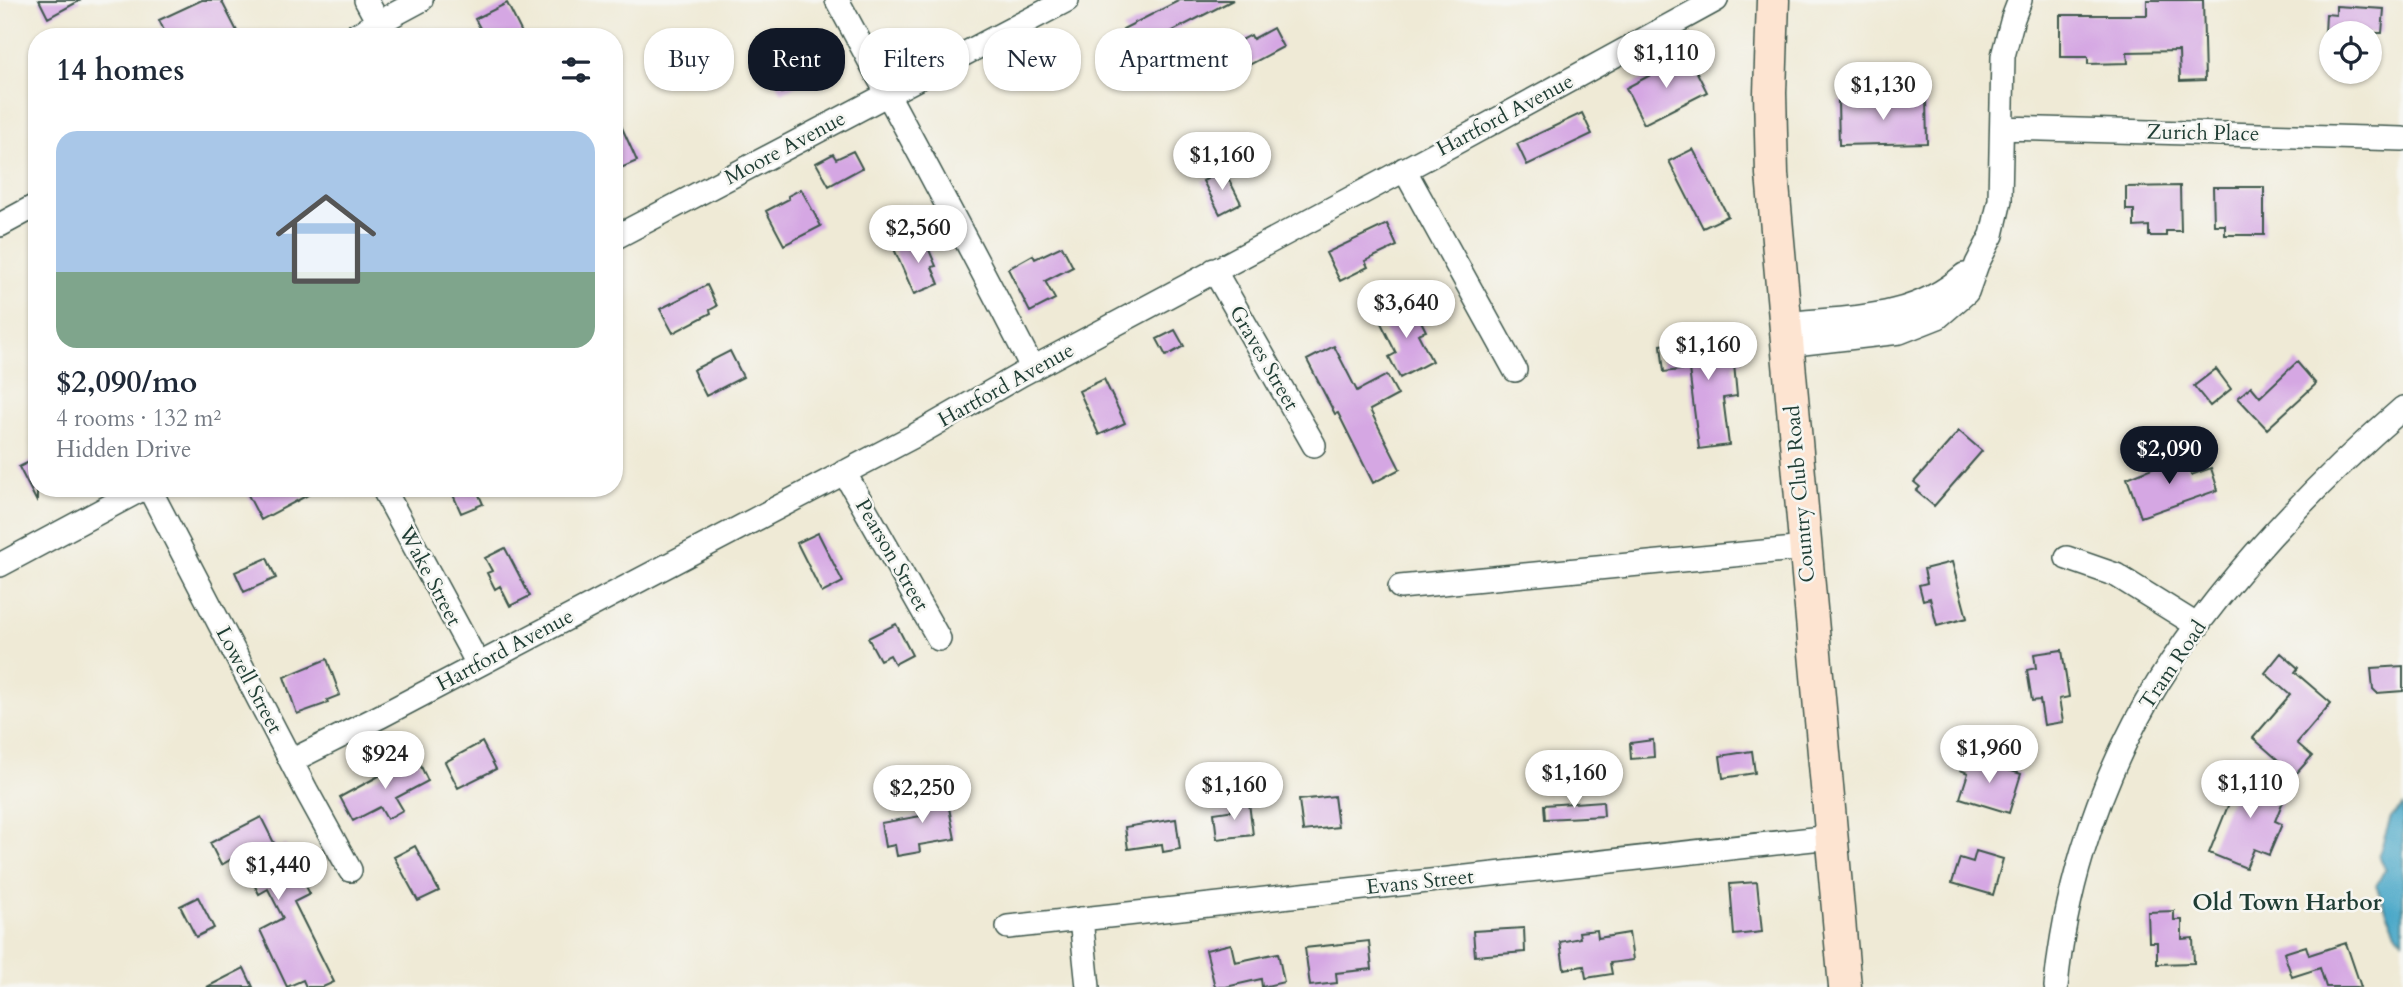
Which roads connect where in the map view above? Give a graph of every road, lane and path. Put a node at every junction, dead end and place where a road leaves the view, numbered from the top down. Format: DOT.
graph roads {
  1 [pos="366,0"];
  2 [pos="421,0"];
  3 [pos="837,0"];
  4 [pos="1067,0"];
  5 [pos="1716,0"];
  6 [pos="1773,0"];
  7 [pos="2020,0"];
  8 [pos="381,28"];
  9 [pos="385,28"];
  10 [pos="887,94"];
  11 [pos="2002,128"];
  12 [pos="2403,139"];
  13 [pos="1404,169"];
  14 [pos="28,210"];
  15 [pos="0,225"];
  16 [pos="623,233"];
  17 [pos="1214,270"];
  18 [pos="1785,334"];
  19 [pos="1034,369"];
  20 [pos="1515,370"];
  21 [pos="2403,408"];
  22 [pos="1314,445"];
  23 [pos="844,472"];
  24 [pos="129,497"];
  25 [pos="151,497"];
  26 [pos="388,497"];
  27 [pos="1805,548"];
  28 [pos="2067,558"];
  29 [pos="0,565"];
  30 [pos="1400,587"];
  31 [pos="2198,626"];
  32 [pos="939,639"];
  33 [pos="478,664"];
  34 [pos="291,761"];
  35 [pos="1832,837"];
  36 [pos="351,870"];
  37 [pos="1081,919"];
  38 [pos="1008,927"];
  39 [pos="1087,987"];
  40 [pos="1845,987"];
  41 [pos="2056,987"];
  1 -- 8 [label="street"];
  2 -- 9 [label="street"];
  3 -- 10 [label="street"];
  4 -- 10 [label="street, Moore Avenue"];
  5 -- 13 [label="street, Hartford Avenue"];
  6 -- 18 [label="street, Country Club Road"];
  7 -- 11 [label="street"];
  10 -- 16 [label="street, Moore Avenue"];
  10 -- 19 [label="street"];
  11 -- 12 [label="street, Zurich Place"];
  11 -- 18 [label="street"];
  13 -- 17 [label="street, Hartford Avenue"];
  13 -- 20 [label="street"];
  14 -- 15 [label="street"];
  17 -- 19 [label="street, Hartford Avenue"];
  17 -- 22 [label="street, Graves Street"];
  18 -- 27 [label="street, Country Club Road"];
  19 -- 23 [label="street, Hartford Avenue"];
  21 -- 31 [label="street, Tram Road"];
  23 -- 32 [label="street, Pearson Street"];
  23 -- 33 [label="street, Hartford Avenue"];
  24 -- 29 [label="street"];
  25 -- 34 [label="street, Lowell Street"];
  26 -- 33 [label="street, Wake Street"];
  27 -- 30 [label="street"];
  27 -- 35 [label="street, Country Club Road"];
  28 -- 31 [label="street"];
  31 -- 41 [label="street, Tram Road"];
  33 -- 34 [label="street, Hartford Avenue"];
  34 -- 36 [label="street, Lowell Street"];
  35 -- 37 [label="street, Evans Street"];
  35 -- 40 [label="street, Country Club Road"];
  37 -- 38 [label="street, Evans Street"];
  37 -- 39 [label="street"];
}
